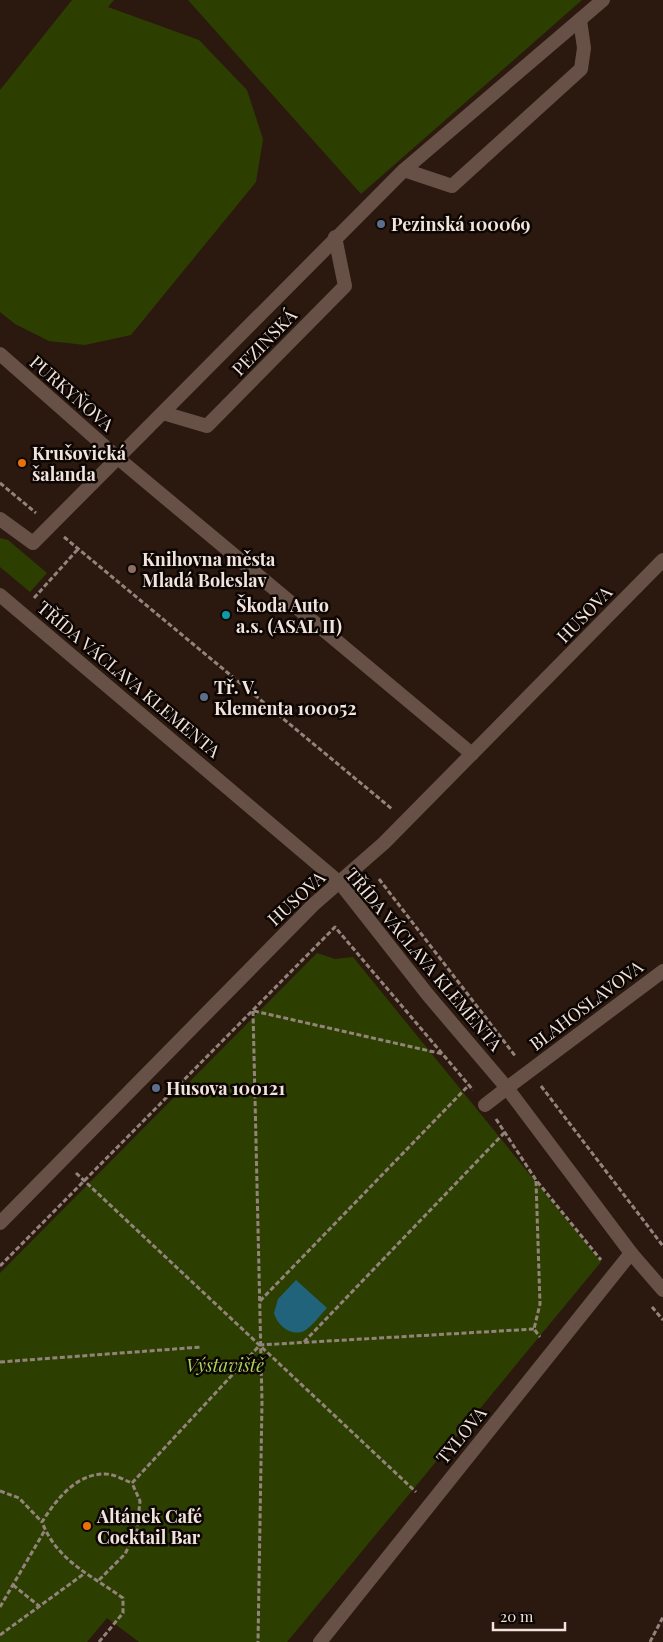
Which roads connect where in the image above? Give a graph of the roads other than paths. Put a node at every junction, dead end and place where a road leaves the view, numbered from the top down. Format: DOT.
graph roads {
  1 [pos="603,0"];
  2 [pos="580,20"];
  3 [pos="404,170"];
  4 [pos="335,237"];
  5 [pos="0,354"];
  6 [pos="163,413"];
  7 [pos="119,459"];
  8 [pos="0,519"];
  9 [pos="663,560"];
  10 [pos="0,595"];
  11 [pos="472,754"];
  12 [pos="340,883"];
  13 [pos="663,971"];
  14 [pos="507,1088"];
  15 [pos="485,1105"];
  16 [pos="0,1223"];
  17 [pos="631,1253"];
  18 [pos="663,1290"];
  19 [pos="320,1642"];
  1 -- 2 [label="street, PEZINSKÁ"];
  2 -- 3 [label="street, PEZINSKÁ"];
  2 -- 3 [label="street"];
  3 -- 4 [label="street, PEZINSKÁ"];
  4 -- 6 [label="street, PEZINSKÁ"];
  4 -- 6 [label="street, PEZINSKÁ"];
  5 -- 7 [label="street, PURKYŇOVA"];
  6 -- 7 [label="street, PEZINSKÁ"];
  7 -- 8 [label="street, PEZINSKÁ"];
  7 -- 11 [label="street, PURKYŇOVA"];
  9 -- 11 [label="street, HUSOVA"];
  10 -- 12 [label="street, TŘÍDA VÁCLAVA KLEMENTA"];
  11 -- 12 [label="street, HUSOVA"];
  12 -- 14 [label="street, TŘÍDA VÁCLAVA KLEMENTA"];
  12 -- 16 [label="street, HUSOVA"];
  13 -- 14 [label="street, BLAHOSLAVOVA"];
  14 -- 15 [label="street, BLAHOSLAVOVA"];
  14 -- 17 [label="street, TŘÍDA VÁCLAVA KLEMENTA"];
  17 -- 18 [label="street, TŘÍDA VÁCLAVA KLEMENTA"];
  17 -- 19 [label="street, TYLOVA"];
}
